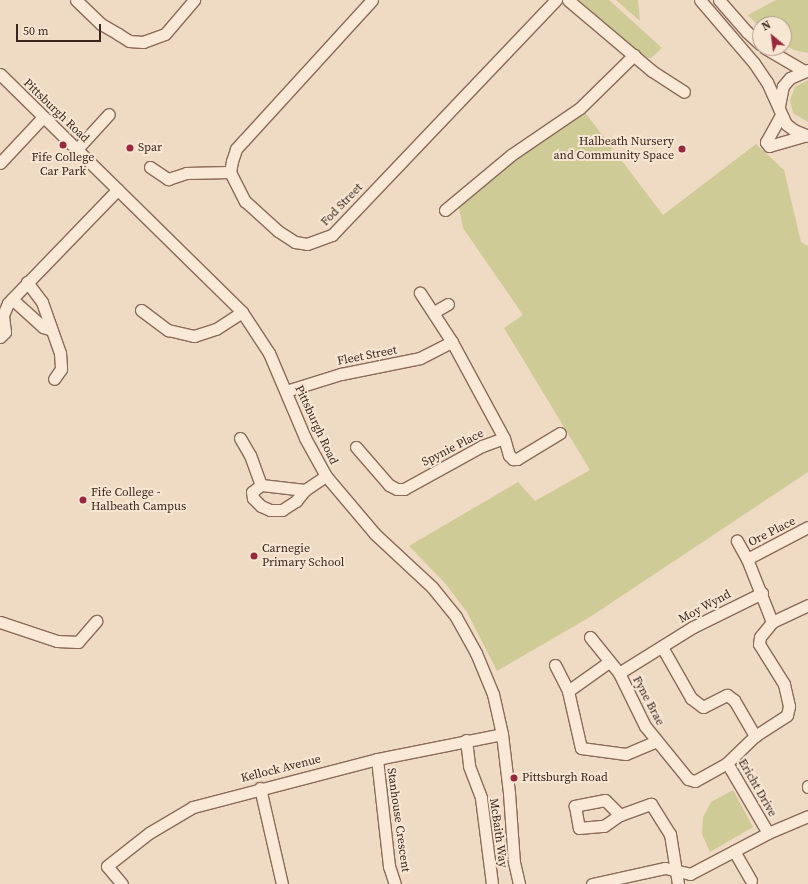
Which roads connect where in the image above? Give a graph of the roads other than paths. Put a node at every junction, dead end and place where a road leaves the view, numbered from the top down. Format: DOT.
graph roads {
  1 [pos="76,0"];
  2 [pos="194,0"];
  3 [pos="372,0"];
  4 [pos="556,0"];
  5 [pos="568,0"];
  6 [pos="700,0"];
  7 [pos="719,0"];
  8 [pos="752,37"];
  9 [pos="634,55"];
  10 [pos="780,56"];
  11 [pos="806,70"];
  12 [pos="1,74"];
  13 [pos="684,92"];
  14 [pos="780,111"];
  15 [pos="109,114"];
  16 [pos="43,117"];
  17 [pos="808,136"];
  18 [pos="76,149"];
  19 [pos="0,163"];
  20 [pos="150,166"];
  21 [pos="230,172"];
  22 [pos="118,189"];
  23 [pos="444,210"];
  24 [pos="27,282"];
  25 [pos="420,293"];
  26 [pos="12,299"];
  27 [pos="448,304"];
  28 [pos="141,310"];
  29 [pos="242,312"];
  30 [pos="434,312"];
  31 [pos="52,330"];
  32 [pos="0,337"];
  33 [pos="452,342"];
  34 [pos="54,379"];
  35 [pos="286,391"];
  36 [pos="560,433"];
  37 [pos="240,438"];
  38 [pos="504,438"];
  39 [pos="356,447"];
  40 [pos="326,476"];
  41 [pos="261,485"];
  42 [pos="305,490"];
  43 [pos="808,528"];
  44 [pos="737,541"];
  45 [pos="747,559"];
  46 [pos="762,593"];
  47 [pos="808,605"];
  48 [pos="96,621"];
  49 [pos="0,622"];
  50 [pos="772,622"];
  51 [pos="590,637"];
  52 [pos="662,647"];
  53 [pos="609,662"];
  54 [pos="555,665"];
  55 [pos="619,673"];
  56 [pos="568,691"];
  57 [pos="502,734"];
  58 [pos="755,736"];
  59 [pos="466,740"];
  60 [pos="656,741"];
  61 [pos="377,759"];
  62 [pos="726,763"];
  63 [pos="260,788"];
  64 [pos="620,815"];
  65 [pos="808,816"];
  66 [pos="768,833"];
  67 [pos="734,851"];
  68 [pos="677,872"];
  69 [pos="751,880"];
  70 [pos="122,884"];
  71 [pos="282,884"];
  72 [pos="395,884"];
  73 [pos="492,884"];
  74 [pos="519,884"];
  75 [pos="592,884"];
  76 [pos="678,884"];
  1 -- 2 [label="street"];
  3 -- 21 [label="street"];
  4 -- 21 [label="street, Fod Street"];
  5 -- 9 [label="street"];
  6 -- 14 [label="street"];
  7 -- 8 [label="street"];
  9 -- 13 [label="street"];
  9 -- 23 [label="street"];
  10 -- 11 [label="street"];
  11 -- 14 [label="street"];
  12 -- 16 [label="street, Pittsburgh Road"];
  14 -- 17 [label="street"];
  14 -- 17 [label="street"];
  15 -- 18 [label="street"];
  16 -- 18 [label="street, Pittsburgh Road"];
  16 -- 19 [label="street"];
  18 -- 22 [label="street, Pittsburgh Road"];
  20 -- 21 [label="street"];
  22 -- 24 [label="street"];
  22 -- 29 [label="street, Pittsburgh Road"];
  24 -- 26 [label="street"];
  24 -- 31 [label="street"];
  25 -- 30 [label="street"];
  26 -- 31 [label="street"];
  26 -- 32 [label="street"];
  27 -- 30 [label="street"];
  28 -- 29 [label="street"];
  29 -- 35 [label="street, Pittsburgh Road"];
  30 -- 33 [label="street"];
  31 -- 34 [label="street"];
  33 -- 35 [label="street, Fleet Street"];
  33 -- 38 [label="street"];
  35 -- 40 [label="street, Pittsburgh Road"];
  36 -- 38 [label="street"];
  37 -- 41 [label="street"];
  38 -- 39 [label="street, Spynie Place"];
  40 -- 42 [label="street"];
  40 -- 57 [label="street, Pittsburgh Road"];
  41 -- 42 [label="street"];
  41 -- 42 [label="street"];
  43 -- 45 [label="street, Ore Place"];
  44 -- 45 [label="street"];
  45 -- 46 [label="street"];
  46 -- 50 [label="street"];
  46 -- 52 [label="street, Moy Wynd"];
  47 -- 50 [label="street"];
  48 -- 49 [label="street"];
  50 -- 58 [label="street, Ericht Drive"];
  51 -- 53 [label="street, Fyne Brae"];
  52 -- 55 [label="street, Moy Wynd"];
  52 -- 58 [label="street"];
  53 -- 55 [label="street, Fyne Brae"];
  53 -- 56 [label="street"];
  54 -- 56 [label="street"];
  55 -- 60 [label="street, Fyne Brae"];
  56 -- 60 [label="street"];
  57 -- 59 [label="street, Kellock Avenue"];
  57 -- 74 [label="street, Pittsburgh Road"];
  58 -- 62 [label="street, Ericht Drive"];
  59 -- 61 [label="street, Kellock Avenue"];
  59 -- 73 [label="street, McBaith Way"];
  60 -- 62 [label="street, Fyne Brae"];
  61 -- 63 [label="street, Kellock Avenue"];
  61 -- 72 [label="street, Stanhouse Crescent"];
  62 -- 66 [label="street, Ericht Drive"];
  63 -- 70 [label="street, Kellock Avenue"];
  63 -- 71 [label="street"];
  64 -- 68 [label="street"];
  65 -- 66 [label="street, Ericht Drive"];
  66 -- 67 [label="street, Ericht Drive"];
  67 -- 68 [label="street, Ericht Drive"];
  67 -- 69 [label="street"];
  68 -- 75 [label="street, Ericht Drive"];
  68 -- 76 [label="street"];
}
